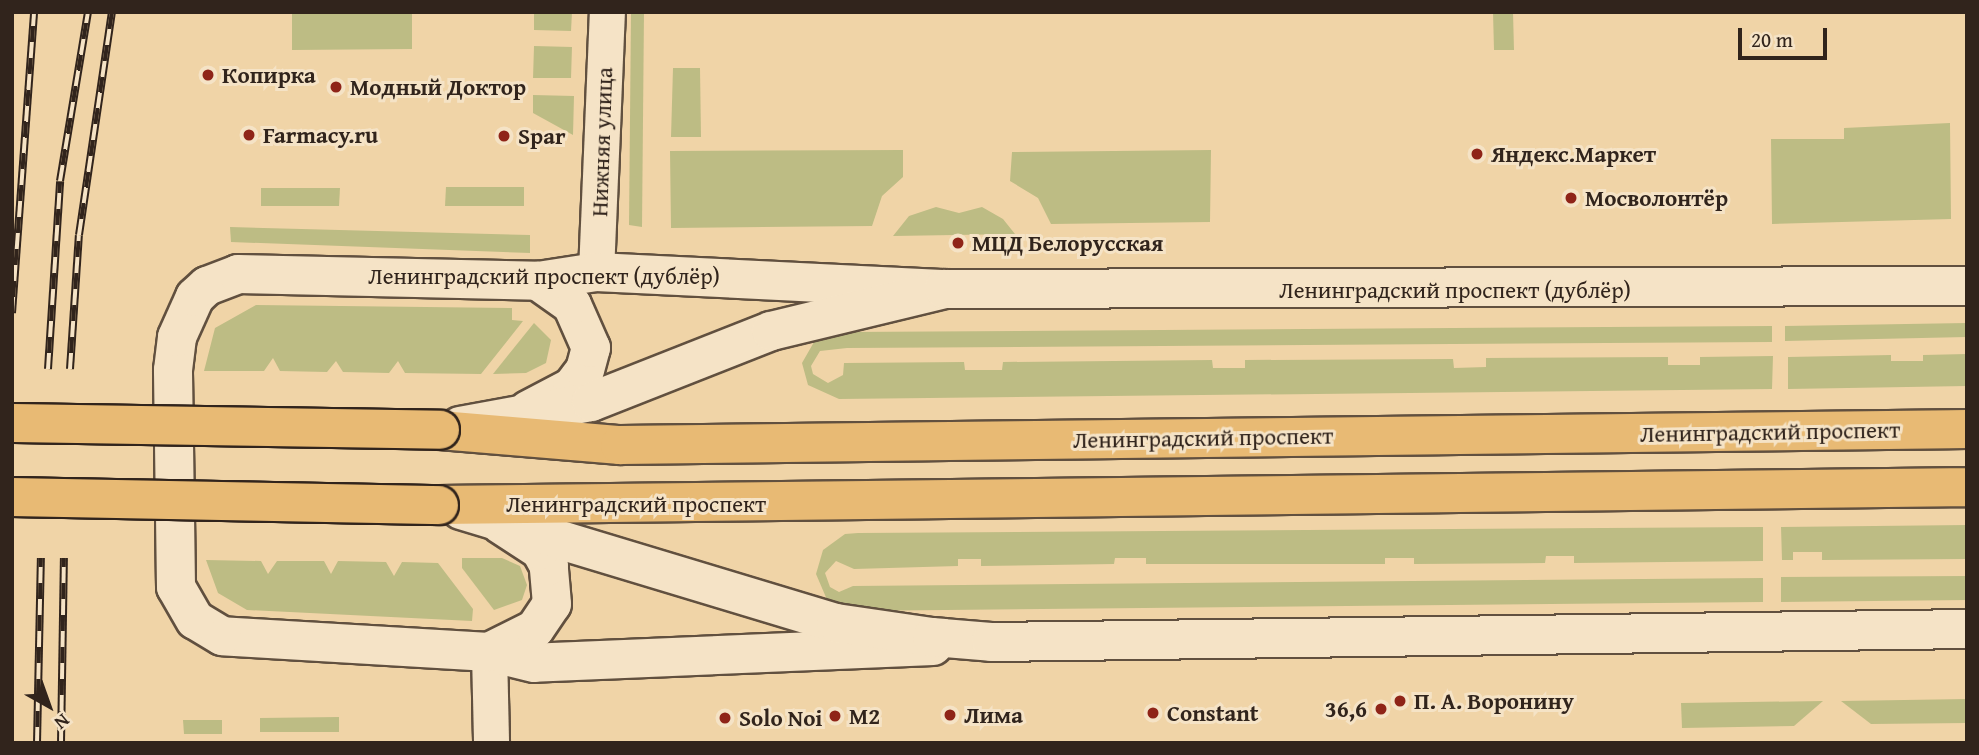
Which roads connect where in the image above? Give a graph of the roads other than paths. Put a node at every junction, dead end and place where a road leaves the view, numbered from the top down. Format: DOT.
graph roads {
  1 [pos="607,12"];
  2 [pos="596,272"];
  3 [pos="538,281"];
  4 [pos="1967,286"];
  5 [pos="944,289"];
  6 [pos="591,348"];
  7 [pos="506,417"];
  8 [pos="12,424"];
  9 [pos="1967,429"];
  10 [pos="440,430"];
  11 [pos="1967,487"];
  12 [pos="12,498"];
  13 [pos="439,505"];
  14 [pos="480,514"];
  15 [pos="1967,629"];
  16 [pos="991,642"];
  17 [pos="489,652"];
  18 [pos="491,743"];
  1 -- 2 [label="street, Нижняя улица"];
  2 -- 3 [label="main road, Ленинградский проспект (дублёр)"];
  2 -- 5 [label="main road, Ленинградский проспект (дублёр)"];
  2 -- 6 [label="main road"];
  3 -- 6 [label="main road"];
  3 -- 17 [label="main road, Ленинградский проспект (дублёр)"];
  4 -- 5 [label="main road, Ленинградский проспект (дублёр)"];
  5 -- 7 [label="main road, Ленинградский проспект (дублёр)"];
  6 -- 7 [label="main road"];
  7 -- 10 [label="main road, Ленинградский проспект (дублёр)"];
  8 -- 10 [label="main road, Ленинградский проспект, bridge"];
  9 -- 10 [label="main road, Ленинградский проспект"];
  11 -- 13 [label="main road, Ленинградский проспект"];
  12 -- 13 [label="main road, Ленинградский проспект, bridge"];
  13 -- 14 [label="main road, Ленинградский проспект (дублёр)"];
  14 -- 16 [label="main road, Ленинградский проспект (дублёр)"];
  14 -- 17 [label="main road"];
  15 -- 16 [label="main road, Ленинградский проспект (дублёр)"];
  16 -- 17 [label="main road, Ленинградский проспект (дублёр)"];
  17 -- 18 [label="street"];
}
